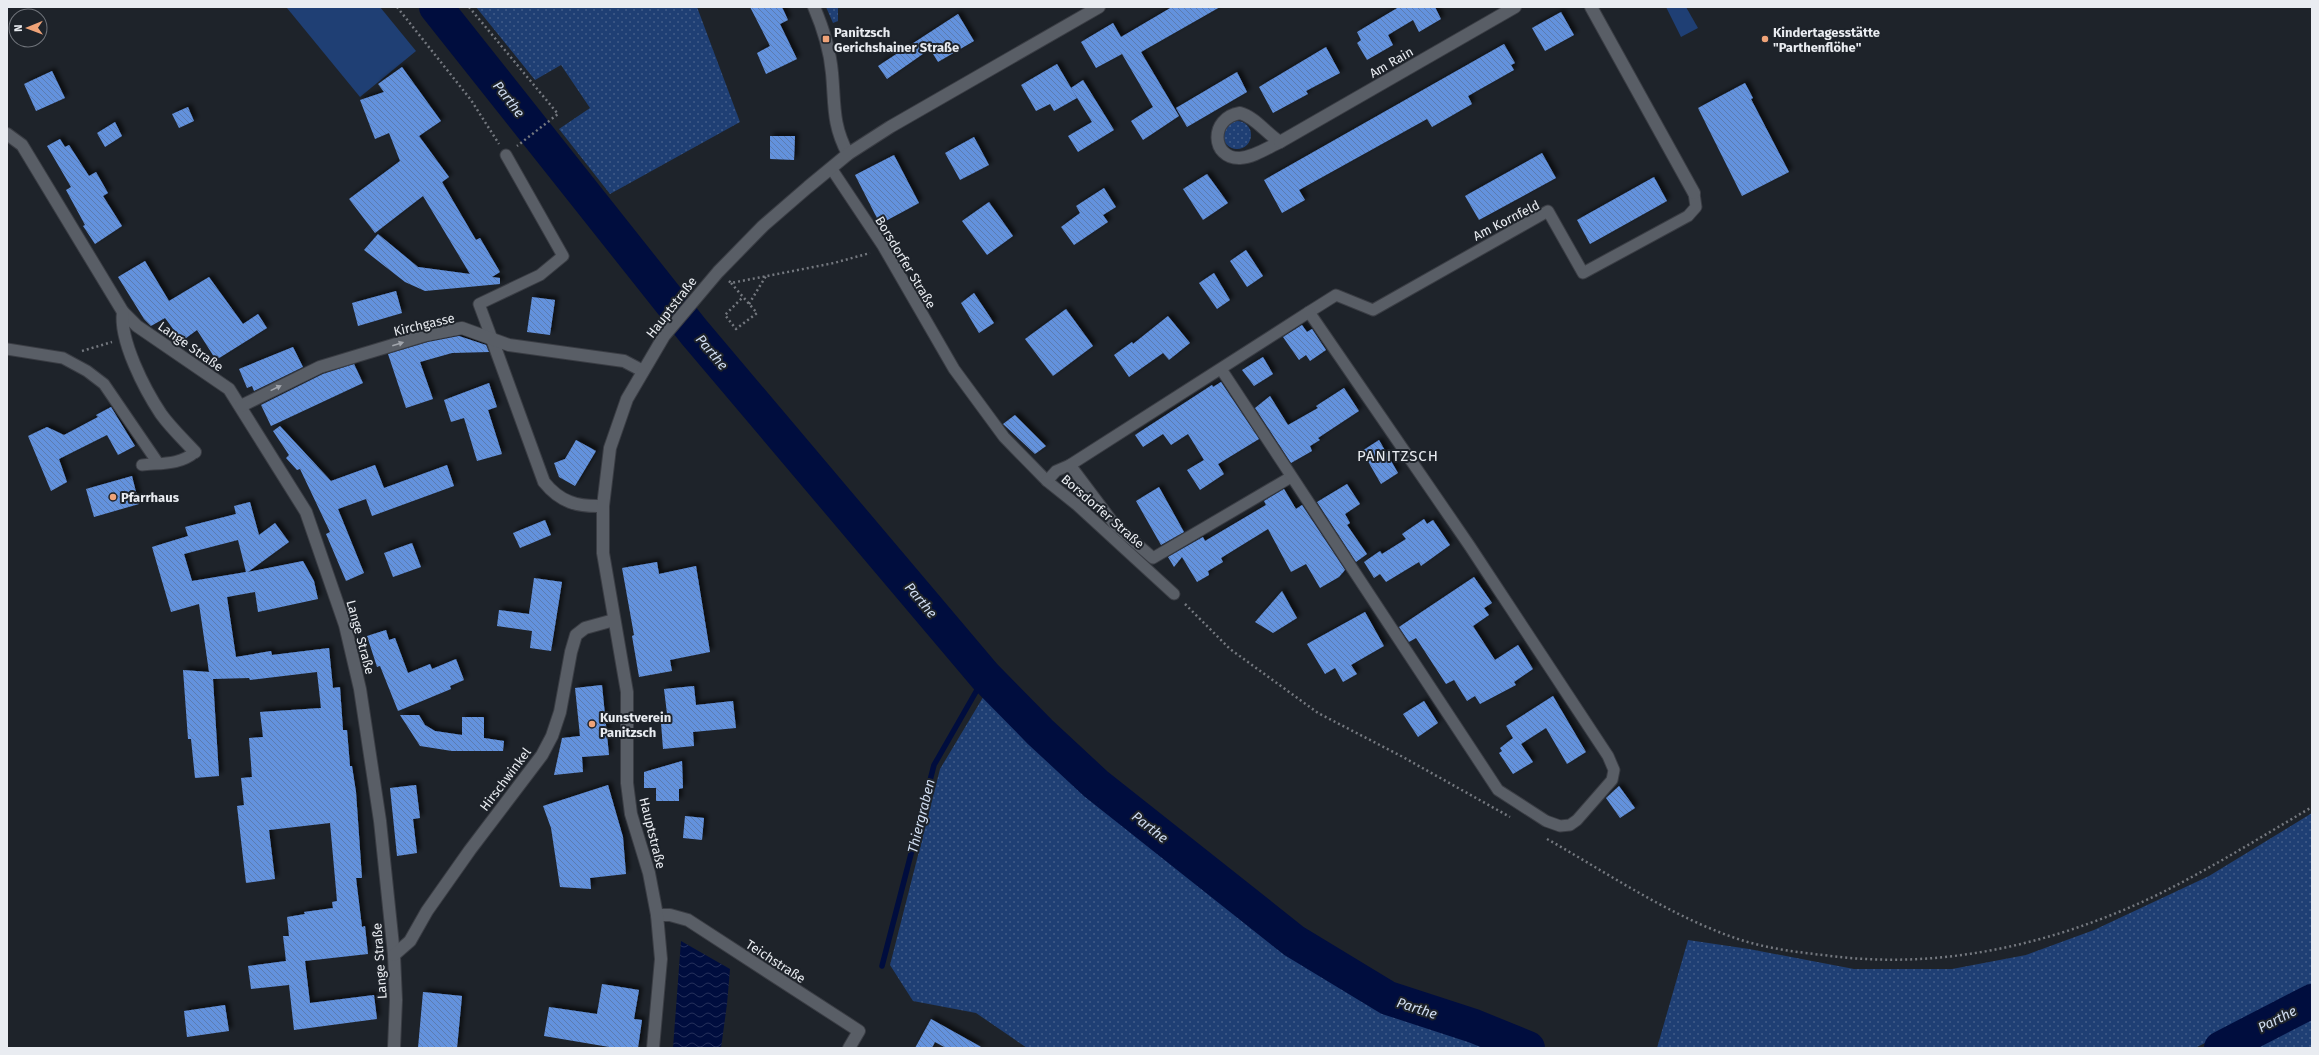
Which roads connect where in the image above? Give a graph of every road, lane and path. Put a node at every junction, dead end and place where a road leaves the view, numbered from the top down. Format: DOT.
graph roads {
  1 [pos="397,7"];
  2 [pos="469,7"];
  3 [pos="814,7"];
  4 [pos="1098,7"];
  5 [pos="1515,7"];
  6 [pos="1591,7"];
  7 [pos="7,134"];
  8 [pos="1280,142"];
  9 [pos="519,145"];
  10 [pos="848,154"];
  11 [pos="506,155"];
  12 [pos="831,168"];
  13 [pos="1694,193"];
  14 [pos="883,246"];
  15 [pos="718,272"];
  16 [pos="766,276"];
  17 [pos="731,283"];
  18 [pos="743,297"];
  19 [pos="749,304"];
  20 [pos="123,312"];
  21 [pos="1309,312"];
  22 [pos="492,339"];
  23 [pos="113,342"];
  24 [pos="7,349"];
  25 [pos="63,358"];
  26 [pos="1221,369"];
  27 [pos="642,371"];
  28 [pos="241,406"];
  29 [pos="196,452"];
  30 [pos="158,464"];
  31 [pos="142,465"];
  32 [pos="1070,465"];
  33 [pos="1291,477"];
  34 [pos="1047,481"];
  35 [pos="603,506"];
  36 [pos="1174,594"];
  37 [pos="614,620"];
  38 [pos="2312,807"];
  39 [pos="1512,818"];
  40 [pos="1546,838"];
  41 [pos="657,915"];
  42 [pos="394,955"];
  43 [pos="394,1048"];
  44 [pos="653,1048"];
  45 [pos="849,1048"];
  1 -- 11 [label="path"];
  2 -- 9 [label="path"];
  3 -- 10 [label="street"];
  4 -- 10 [label="street"];
  5 -- 8 [label="street, Am Rain"];
  6 -- 13 [label="street"];
  7 -- 20 [label="street, Lange Straße"];
  8 -- 8 [label="street, Am Rain"];
  10 -- 12 [label="street"];
  11 -- 22 [label="lane"];
  12 -- 14 [label="lane, Borsdorfer Straße"];
  12 -- 15 [label="street, Hauptstraße"];
  13 -- 21 [label="lane, Am Kornfeld"];
  14 -- 16 [label="path"];
  14 -- 34 [label="lane, Borsdorfer Straße"];
  15 -- 17 [label="path"];
  15 -- 27 [label="street, Hauptstraße"];
  16 -- 17 [label="path"];
  16 -- 19 [label="path"];
  17 -- 18 [label="path"];
  18 -- 19 [label="path"];
  18 -- 19 [label="path"];
  20 -- 28 [label="street, Lange Straße"];
  20 -- 29 [label="street, Lange Straße"];
  21 -- 26 [label="lane"];
  21 -- 33 [label="lane"];
  22 -- 27 [label="street, Kirchgasse"];
  28 -- 22 [label="street, Kirchgasse, one-way"];
  22 -- 35 [label="street"];
  23 -- 25 [label="path"];
  24 -- 25 [label="lane"];
  25 -- 30 [label="lane"];
  26 -- 32 [label="lane"];
  26 -- 33 [label="lane"];
  27 -- 35 [label="street, Hauptstraße"];
  28 -- 42 [label="street, Lange Straße"];
  29 -- 30 [label="lane, Lange Straße"];
  30 -- 31 [label="lane, Lange Straße"];
  32 -- 33 [label="lane"];
  32 -- 34 [label="lane"];
  34 -- 36 [label="lane, Borsdorfer Straße"];
  35 -- 37 [label="street, Hauptstraße"];
  36 -- 39 [label="path"];
  37 -- 41 [label="street, Hauptstraße"];
  37 -- 42 [label="street, Hirschwinkel"];
  38 -- 40 [label="path"];
  41 -- 44 [label="street, Hauptstraße"];
  41 -- 45 [label="street, Teichstraße"];
  42 -- 43 [label="street, Lange Straße"];
}
